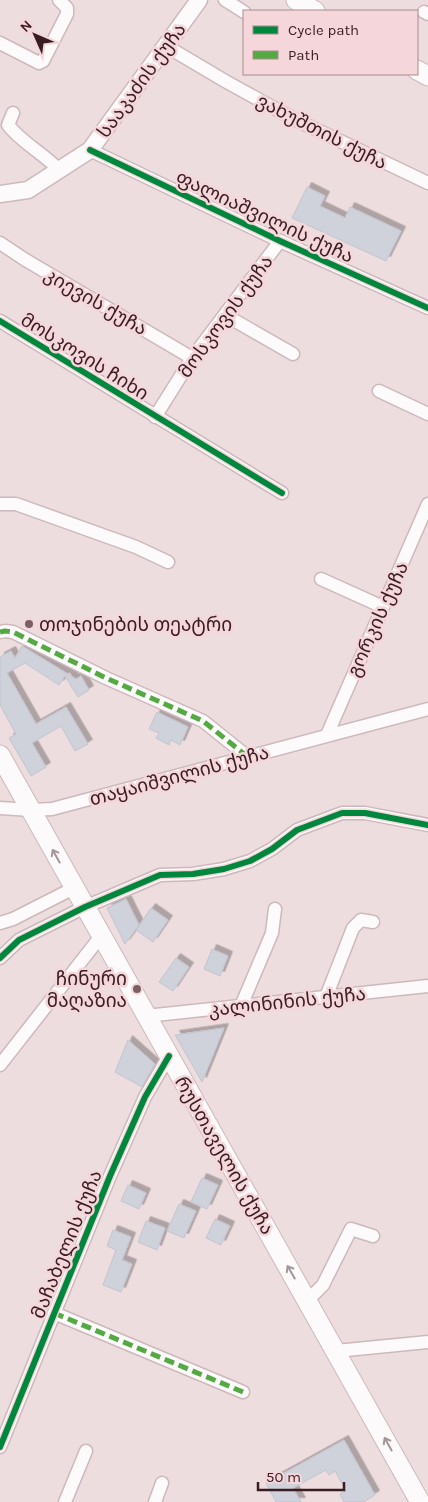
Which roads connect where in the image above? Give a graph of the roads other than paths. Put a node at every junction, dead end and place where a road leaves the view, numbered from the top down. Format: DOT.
graph roads {
  1 [pos="59,0"];
  2 [pos="200,0"];
  3 [pos="225,0"];
  4 [pos="296,0"];
  5 [pos="313,10"];
  6 [pos="243,11"];
  7 [pos="0,43"];
  8 [pos="166,46"];
  9 [pos="13,113"];
  10 [pos="90,150"];
  11 [pos="59,170"];
  12 [pos="428,183"];
  13 [pos="0,194"];
  14 [pos="280,241"];
  15 [pos="0,243"];
  16 [pos="428,308"];
  17 [pos="224,315"];
  18 [pos="0,321"];
  19 [pos="293,354"];
  20 [pos="192,358"];
  21 [pos="379,391"];
  22 [pos="428,414"];
  23 [pos="155,417"];
  24 [pos="282,493"];
  25 [pos="0,504"];
  26 [pos="428,504"];
  27 [pos="168,562"];
  28 [pos="321,579"];
  29 [pos="383,607"];
  30 [pos="0,632"];
  31 [pos="428,699"];
  32 [pos="428,709"];
  33 [pos="411,712"];
  34 [pos="327,735"];
  35 [pos="0,755"];
  36 [pos="248,756"];
  37 [pos="0,808"];
  38 [pos="31,810"];
  39 [pos="428,825"];
  40 [pos="74,888"];
  41 [pos="85,907"];
  42 [pos="275,909"];
  43 [pos="372,922"];
  44 [pos="0,923"];
  45 [pos="101,936"];
  46 [pos="0,958"];
  47 [pos="428,986"];
  48 [pos="326,997"];
  49 [pos="241,1006"];
  50 [pos="146,1016"];
  51 [pos="169,1056"];
  52 [pos="0,1065"];
  53 [pos="373,1236"];
  54 [pos="308,1300"];
  55 [pos="54,1313"];
  56 [pos="428,1342"];
  57 [pos="336,1351"];
  58 [pos="243,1392"];
  59 [pos="0,1447"];
  60 [pos="86,1451"];
  61 [pos="162,1483"];
  62 [pos="65,1502"];
  63 [pos="155,1502"];
  64 [pos="420,1502"];
  1 -- 7 [label="street"];
  2 -- 8 [label="street, სააკაძის ქუჩა"];
  3 -- 6 [label="street"];
  4 -- 5 [label="main road"];
  8 -- 10 [label="street, სააკაძის ქუჩა"];
  8 -- 12 [label="street, ვახუშთის ქუჩა"];
  9 -- 11 [label="street"];
  10 -- 11 [label="street, სააკაძის ქუჩა"];
  10 -- 14 [label="street, ფალიაშვილის ქუჩა"];
  11 -- 13 [label="street, სააკაძის ქუჩა"];
  14 -- 16 [label="street, ფალიაშვილის ქუჩა"];
  14 -- 17 [label="street, მოსკოვის ქუჩა"];
  15 -- 20 [label="street, კიევის ქუჩა"];
  17 -- 19 [label="street"];
  17 -- 20 [label="street, მოსკოვის ქუჩა"];
  18 -- 23 [label="street, მოსკოვის ჩიხი"];
  20 -- 23 [label="street, მოსკოვის ქუჩა"];
  21 -- 22 [label="street"];
  23 -- 24 [label="street, მოსკოვის ჩიხი"];
  25 -- 27 [label="street"];
  26 -- 29 [label="street, გორკის ქუჩა"];
  28 -- 29 [label="street"];
  29 -- 34 [label="street, გორკის ქუჩა"];
  30 -- 36 [label="street"];
  31 -- 33 [label="street"];
  32 -- 33 [label="street, თაყაიშვილის ქუჩა"];
  33 -- 34 [label="street, თაყაიშვილის ქუჩა"];
  34 -- 36 [label="street, თაყაიშვილის ქუჩა"];
  35 -- 38 [label="main road, რუსთაველის ქუჩა"];
  36 -- 38 [label="street, თაყაიშვილის ქუჩა"];
  37 -- 38 [label="street, თაყაიშვილის ქუჩა"];
  40 -- 38 [label="main road, რუსთაველის ქუჩა, one-way"];
  39 -- 41 [label="street"];
  40 -- 41 [label="main road, რუსთაველის ქუჩა"];
  40 -- 44 [label="street"];
  41 -- 45 [label="main road, რუსთაველის ქუჩა"];
  41 -- 46 [label="street"];
  42 -- 49 [label="street"];
  43 -- 48 [label="street"];
  45 -- 50 [label="main road, რუსთაველის ქუჩა"];
  45 -- 52 [label="street"];
  47 -- 48 [label="street, კალინინის ქუჩა"];
  48 -- 49 [label="street, კალინინის ქუჩა"];
  49 -- 50 [label="street, კალინინის ქუჩა"];
  50 -- 51 [label="main road, რუსთაველის ქუჩა"];
  54 -- 51 [label="main road, რუსთაველის ქუჩა, one-way"];
  51 -- 55 [label="street, მაჩაბელის ქუჩა"];
  53 -- 54 [label="street"];
  54 -- 57 [label="main road, რუსთაველის ქუჩა"];
  55 -- 58 [label="street, მაჩაბელის ქუჩა"];
  55 -- 59 [label="street, მაჩაბელის ქუჩა"];
  56 -- 57 [label="street"];
  64 -- 57 [label="main road, რუსთაველის ქუჩა, one-way"];
  60 -- 62 [label="street"];
  61 -- 63 [label="street"];
}
